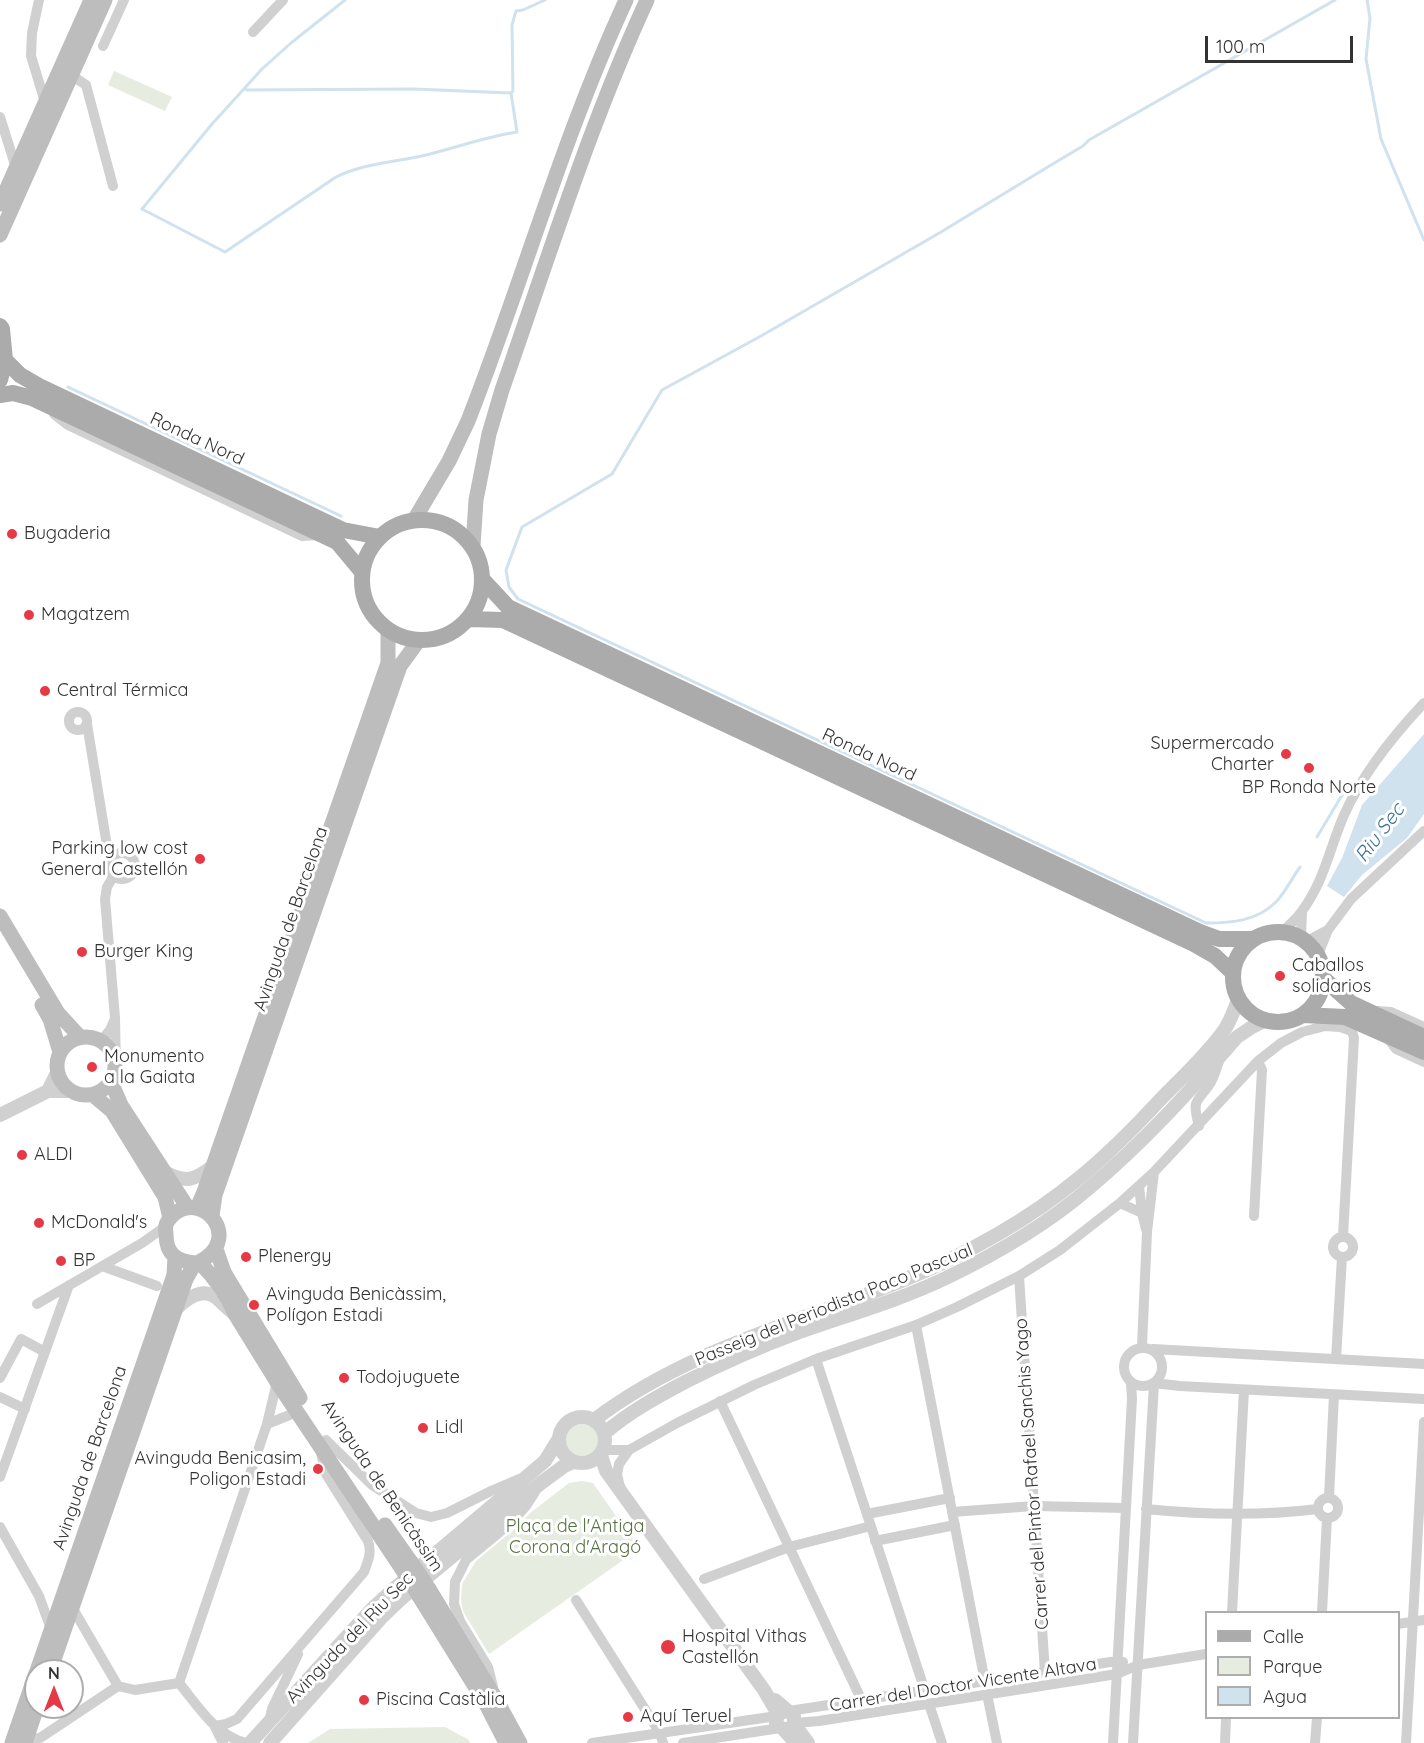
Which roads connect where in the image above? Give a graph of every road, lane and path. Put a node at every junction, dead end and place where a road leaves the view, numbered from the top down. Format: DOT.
graph roads {
  1 [pos="39,0"];
  2 [pos="124,0"];
  3 [pos="283,0"];
  4 [pos="626,0"];
  5 [pos="647,0"];
  6 [pos="99,2"];
  7 [pos="117,14"];
  8 [pos="253,32"];
  9 [pos="103,45"];
  10 [pos="71,75"];
  11 [pos="45,102"];
  12 [pos="0,117"];
  13 [pos="16,168"];
  14 [pos="113,186"];
  15 [pos="0,204"];
  16 [pos="0,236"];
  17 [pos="0,326"];
  18 [pos="5,360"];
  19 [pos="0,380"];
  20 [pos="0,395"];
  21 [pos="414,520"];
  22 [pos="380,537"];
  23 [pos="473,546"];
  24 [pos="362,572"];
  25 [pos="483,580"];
  26 [pos="469,619"];
  27 [pos="388,630"];
  28 [pos="419,640"];
  29 [pos="1424,704"];
  30 [pos="83,727"];
  31 [pos="1424,831"];
  32 [pos="112,856"];
  33 [pos="113,877"];
  34 [pos="1302,912"];
  35 [pos="0,916"];
  36 [pos="1328,930"];
  37 [pos="1283,931"];
  38 [pos="0,935"];
  39 [pos="1251,939"];
  40 [pos="1304,939"];
  41 [pos="1318,955"];
  42 [pos="1232,972"];
  43 [pos="1324,979"];
  44 [pos="1238,1000"];
  45 [pos="1365,1010"];
  46 [pos="1303,1015"];
  47 [pos="115,1018"];
  48 [pos="1264,1021"];
  49 [pos="1424,1027"];
  50 [pos="1386,1034"];
  51 [pos="80,1037"];
  52 [pos="1424,1037"];
  53 [pos="101,1041"];
  54 [pos="60,1052"];
  55 [pos="1424,1052"];
  56 [pos="1221,1056"];
  57 [pos="1258,1061"];
  58 [pos="1424,1062"];
  59 [pos="57,1073"];
  60 [pos="114,1074"];
  61 [pos="48,1091"];
  62 [pos="70,1091"];
  63 [pos="93,1095"];
  64 [pos="0,1115"];
  65 [pos="1199,1126"];
  66 [pos="213,1166"];
  67 [pos="164,1172"];
  68 [pos="1154,1172"];
  69 [pos="1139,1186"];
  70 [pos="1151,1199"];
  71 [pos="1120,1203"];
  72 [pos="192,1208"];
  73 [pos="1142,1213"];
  74 [pos="212,1216"];
  75 [pos="1254,1216"];
  76 [pos="168,1222"];
  77 [pos="1147,1232"];
  78 [pos="142,1243"];
  79 [pos="216,1249"];
  80 [pos="171,1251"];
  81 [pos="197,1262"];
  82 [pos="102,1266"];
  83 [pos="1019,1276"];
  84 [pos="69,1285"];
  85 [pos="157,1286"];
  86 [pos="37,1304"];
  87 [pos="176,1310"];
  88 [pos="235,1314"];
  89 [pos="916,1325"];
  90 [pos="1147,1348"];
  91 [pos="45,1352"];
  92 [pos="816,1359"];
  93 [pos="1336,1359"];
  94 [pos="1424,1364"];
  95 [pos="0,1378"];
  96 [pos="277,1382"];
  97 [pos="1131,1383"];
  98 [pos="1154,1383"];
  99 [pos="1244,1390"];
  100 [pos="1334,1395"];
  101 [pos="0,1397"];
  102 [pos="1424,1400"];
  103 [pos="720,1401"];
  104 [pos="24,1409"];
  105 [pos="297,1412"];
  106 [pos="594,1420"];
  107 [pos="1424,1422"];
  108 [pos="267,1424"];
  109 [pos="558,1440"];
  110 [pos="322,1442"];
  111 [pos="604,1445"];
  112 [pos="629,1450"];
  113 [pos="573,1462"];
  114 [pos="588,1464"];
  115 [pos="606,1471"];
  116 [pos="528,1476"];
  117 [pos="0,1477"];
  118 [pos="541,1483"];
  119 [pos="622,1493"];
  120 [pos="1329,1497"];
  121 [pos="950,1498"];
  122 [pos="1034,1506"];
  123 [pos="1126,1508"];
  124 [pos="1146,1509"];
  125 [pos="1318,1509"];
  126 [pos="952,1512"];
  127 [pos="867,1514"];
  128 [pos="1237,1515"];
  129 [pos="1327,1518"];
  130 [pos="955,1525"];
  131 [pos="871,1526"];
  132 [pos="0,1527"];
  133 [pos="875,1541"];
  134 [pos="789,1547"];
  135 [pos="704,1579"];
  136 [pos="424,1593"];
  137 [pos="39,1596"];
  138 [pos="576,1600"];
  139 [pos="67,1602"];
  140 [pos="1232,1611"];
  141 [pos="1322,1611"];
  142 [pos="1418,1621"];
  143 [pos="1400,1624"];
  144 [pos="51,1629"];
  145 [pos="303,1642"];
  146 [pos="1205,1654"];
  147 [pos="41,1659"];
  148 [pos="53,1659"];
  149 [pos="1117,1661"];
  150 [pos="1138,1665"];
  151 [pos="1045,1673"];
  152 [pos="1117,1674"];
  153 [pos="985,1682"];
  154 [pos="178,1683"];
  155 [pos="118,1686"];
  156 [pos="764,1690"];
  157 [pos="925,1691"];
  158 [pos="987,1694"];
  159 [pos="496,1699"];
  160 [pos="862,1701"];
  161 [pos="929,1704"];
  162 [pos="754,1718"];
  163 [pos="26,1719"];
  164 [pos="32,1719"];
  165 [pos="1226,1719"];
  166 [pos="1317,1719"];
  167 [pos="785,1720"];
  168 [pos="812,1721"];
  169 [pos="269,1722"];
  170 [pos="215,1726"];
  171 [pos="754,1732"];
  172 [pos="662,1738"];
  173 [pos="803,1741"];
  174 [pos="21,1742"];
  175 [pos="223,1743"];
  176 [pos="248,1743"];
  177 [pos="270,1743"];
  178 [pos="506,1743"];
  179 [pos="520,1743"];
  180 [pos="592,1743"];
  181 [pos="683,1743"];
  182 [pos="942,1743"];
  183 [pos="997,1743"];
  184 [pos="1113,1743"];
  185 [pos="1133,1743"];
  186 [pos="1225,1743"];
  187 [pos="1315,1743"];
  188 [pos="1406,1743"];
  1 -- 11 [label="street"];
  2 -- 7 [label="street"];
  3 -- 8 [label="street"];
  4 -- 21 [label="main road"];
  5 -- 23 [label="main road"];
  6 -- 7 [label="street"];
  6 -- 10 [label="main road"];
  6 -- 11 [label="main road"];
  7 -- 9 [label="street"];
  10 -- 14 [label="street"];
  10 -- 16 [label="main road"];
  11 -- 13 [label="main road"];
  12 -- 13 [label="street"];
  13 -- 15 [label="main road"];
  17 -- 18 [label="main road"];
  18 -- 19 [label="main road"];
  18 -- 22 [label="main road, Ronda Nord"];
  20 -- 24 [label="main road, Ronda Nord"];
  21 -- 22 [label="main road"];
  21 -- 23 [label="main road"];
  22 -- 24 [label="main road"];
  23 -- 25 [label="main road"];
  24 -- 27 [label="main road"];
  25 -- 26 [label="main road"];
  25 -- 39 [label="main road, Ronda Nord"];
  26 -- 28 [label="main road"];
  26 -- 42 [label="main road, Ronda Nord"];
  27 -- 28 [label="main road"];
  27 -- 66 [label="main road, Avinguda de Barcelona"];
  28 -- 74 [label="main road, Avinguda de Barcelona"];
  29 -- 34 [label="street"];
  30 -- 32 [label="street"];
  31 -- 36 [label="street"];
  32 -- 33 [label="street"];
  32 -- 33 [label="street"];
  33 -- 47 [label="street"];
  34 -- 37 [label="street"];
  34 -- 40 [label="street"];
  35 -- 51 [label="main road"];
  36 -- 40 [label="street"];
  36 -- 41 [label="street"];
  37 -- 39 [label="main road"];
  37 -- 40 [label="main road"];
  38 -- 54 [label="main road"];
  39 -- 42 [label="main road"];
  40 -- 41 [label="main road"];
  41 -- 43 [label="main road"];
  42 -- 44 [label="main road"];
  43 -- 45 [label="main road"];
  43 -- 46 [label="main road"];
  44 -- 48 [label="main road"];
  44 -- 106 [label="street, Passeig del Periodista Paco Pascual"];
  45 -- 49 [label="street"];
  45 -- 52 [label="main road"];
  46 -- 48 [label="main road"];
  46 -- 50 [label="main road"];
  47 -- 53 [label="street"];
  47 -- 60 [label="street"];
  48 -- 56 [label="street, Passeig del Periodista Paco Pascual"];
  50 -- 55 [label="main road"];
  50 -- 58 [label="street"];
  51 -- 53 [label="main road"];
  51 -- 54 [label="main road"];
  53 -- 60 [label="main road"];
  54 -- 59 [label="main road"];
  56 -- 65 [label="street, Passeig del Periodista Paco Pascual"];
  56 -- 111 [label="street, Passeig del Periodista Paco Pascual"];
  57 -- 65 [label="street"];
  57 -- 75 [label="street"];
  57 -- 93 [label="street"];
  59 -- 61 [label="street"];
  59 -- 62 [label="main road"];
  60 -- 63 [label="main road"];
  60 -- 67 [label="main road"];
  61 -- 62 [label="street"];
  61 -- 64 [label="street"];
  62 -- 63 [label="main road"];
  63 -- 76 [label="main road"];
  65 -- 68 [label="street"];
  66 -- 67 [label="street"];
  66 -- 72 [label="main road, Avinguda de Barcelona"];
  67 -- 72 [label="main road"];
  68 -- 69 [label="street"];
  68 -- 70 [label="street"];
  69 -- 70 [label="street"];
  69 -- 71 [label="street"];
  69 -- 73 [label="street"];
  70 -- 77 [label="street"];
  71 -- 73 [label="street"];
  71 -- 83 [label="street"];
  72 -- 74 [label="main road"];
  72 -- 76 [label="main road"];
  73 -- 77 [label="street"];
  74 -- 79 [label="main road"];
  76 -- 78 [label="street"];
  76 -- 80 [label="main road"];
  77 -- 90 [label="street"];
  78 -- 80 [label="street"];
  78 -- 82 [label="street"];
  79 -- 81 [label="main road"];
  79 -- 110 [label="main road, Avinguda de Benicàssim"];
  80 -- 81 [label="main road"];
  80 -- 139 [label="main road, Avinguda de Barcelona"];
  81 -- 87 [label="main road, Avinguda de Barcelona"];
  81 -- 88 [label="main road, Avinguda de Benicàssim"];
  82 -- 84 [label="street"];
  82 -- 85 [label="street"];
  83 -- 89 [label="street"];
  83 -- 122 [label="street, Carrer del Pintor Rafael Sanchis Yago"];
  84 -- 86 [label="street"];
  84 -- 91 [label="street"];
  87 -- 88 [label="street"];
  87 -- 139 [label="main road, Avinguda de Barcelona"];
  88 -- 96 [label="main road, Avinguda de Benicàssim"];
  89 -- 92 [label="street"];
  89 -- 121 [label="street"];
  90 -- 93 [label="street"];
  90 -- 97 [label="street"];
  90 -- 98 [label="street"];
  91 -- 95 [label="street"];
  91 -- 104 [label="street"];
  92 -- 103 [label="street"];
  92 -- 127 [label="street"];
  93 -- 94 [label="street"];
  96 -- 105 [label="main road, Avinguda de Benicàssim"];
  96 -- 108 [label="street"];
  97 -- 98 [label="street"];
  97 -- 123 [label="street"];
  98 -- 99 [label="street"];
  98 -- 124 [label="street"];
  99 -- 100 [label="street"];
  99 -- 128 [label="street"];
  100 -- 102 [label="street"];
  100 -- 120 [label="street"];
  101 -- 104 [label="street"];
  103 -- 112 [label="street"];
  103 -- 134 [label="street"];
  104 -- 117 [label="street"];
  105 -- 108 [label="street"];
  105 -- 110 [label="main road, Avinguda de Benicàssim"];
  106 -- 109 [label="street"];
  106 -- 111 [label="street"];
  107 -- 142 [label="street"];
  108 -- 154 [label="street"];
  109 -- 113 [label="street"];
  109 -- 116 [label="street, Avinguda del Riu Sec"];
  110 -- 116 [label="street"];
  110 -- 136 [label="main road, Avinguda de Benicàssim, bridge"];
  110 -- 145 [label="street, Avinguda de Benicàssim"];
  111 -- 112 [label="street"];
  111 -- 114 [label="street"];
  111 -- 115 [label="street"];
  112 -- 119 [label="street"];
  113 -- 114 [label="street"];
  113 -- 118 [label="street, Avinguda del Riu Sec"];
  114 -- 115 [label="street"];
  115 -- 119 [label="street"];
  116 -- 169 [label="street, Avinguda del Riu Sec"];
  118 -- 159 [label="street"];
  118 -- 177 [label="street, Avinguda del Riu Sec"];
  119 -- 156 [label="street"];
  120 -- 125 [label="street"];
  120 -- 129 [label="street"];
  121 -- 126 [label="street"];
  121 -- 127 [label="street"];
  122 -- 123 [label="street"];
  122 -- 126 [label="street"];
  122 -- 151 [label="street, Carrer del Pintor Rafael Sanchis Yago"];
  123 -- 149 [label="street"];
  124 -- 128 [label="street"];
  124 -- 150 [label="street"];
  125 -- 128 [label="street"];
  125 -- 129 [label="street"];
  126 -- 130 [label="street"];
  127 -- 131 [label="street"];
  128 -- 140 [label="street"];
  129 -- 141 [label="street"];
  130 -- 133 [label="street"];
  130 -- 153 [label="street"];
  131 -- 133 [label="street"];
  131 -- 134 [label="street"];
  132 -- 137 [label="street"];
  133 -- 157 [label="street"];
  134 -- 135 [label="street"];
  134 -- 160 [label="street"];
  136 -- 159 [label="main road, Avinguda de Benicàssim"];
  136 -- 178 [label="main road, Avinguda de Benicàssim"];
  137 -- 139 [label="street"];
  137 -- 144 [label="street"];
  138 -- 172 [label="street"];
  139 -- 144 [label="main road, Avinguda de Barcelona"];
  139 -- 148 [label="main road, Avinguda de Barcelona"];
  139 -- 155 [label="street"];
  142 -- 143 [label="street"];
  142 -- 188 [label="street"];
  144 -- 147 [label="main road, Avinguda de Barcelona"];
  145 -- 169 [label="street"];
  145 -- 170 [label="street"];
  146 -- 150 [label="street, Carrer del Doctor Vicente Altava"];
  149 -- 150 [label="street, Carrer del Doctor Vicente Altava"];
  149 -- 151 [label="street, Carrer del Doctor Vicente Altava"];
  149 -- 152 [label="street"];
  150 -- 152 [label="street, Carrer del Doctor Vicente Altava"];
  150 -- 185 [label="street"];
  151 -- 153 [label="street, Carrer del Doctor Vicente Altava"];
  152 -- 158 [label="street, Carrer del Doctor Vicente Altava"];
  152 -- 184 [label="street"];
  153 -- 157 [label="street, Carrer del Doctor Vicente Altava"];
  154 -- 155 [label="street"];
  154 -- 170 [label="street"];
  155 -- 174 [label="street"];
  156 -- 162 [label="street"];
  156 -- 167 [label="street"];
  157 -- 160 [label="street, Carrer del Doctor Vicente Altava"];
  158 -- 161 [label="street, Carrer del Doctor Vicente Altava"];
  158 -- 183 [label="street"];
  159 -- 179 [label="main road, Avinguda de Benicàssim"];
  160 -- 167 [label="street, Carrer del Doctor Vicente Altava"];
  161 -- 168 [label="street, Carrer del Doctor Vicente Altava"];
  161 -- 182 [label="street"];
  162 -- 167 [label="street, Carrer del Doctor Vicente Altava"];
  162 -- 171 [label="street"];
  162 -- 172 [label="street, Carrer del Doctor Vicente Altava"];
  163 -- 174 [label="main road, Avinguda de Barcelona"];
  164 -- 174 [label="main road"];
  165 -- 186 [label="street"];
  166 -- 187 [label="street"];
  167 -- 168 [label="street, Carrer del Doctor Vicente Altava"];
  167 -- 171 [label="street, Carrer del Doctor Vicente Altava"];
  167 -- 173 [label="street"];
  168 -- 173 [label="street, Carrer del Doctor Vicente Altava"];
  169 -- 176 [label="street, Avinguda del Riu Sec"];
  170 -- 175 [label="street"];
  170 -- 176 [label="street"];
  171 -- 181 [label="street, Carrer del Doctor Vicente Altava"];
  172 -- 180 [label="street, Carrer del Doctor Vicente Altava"];
}
